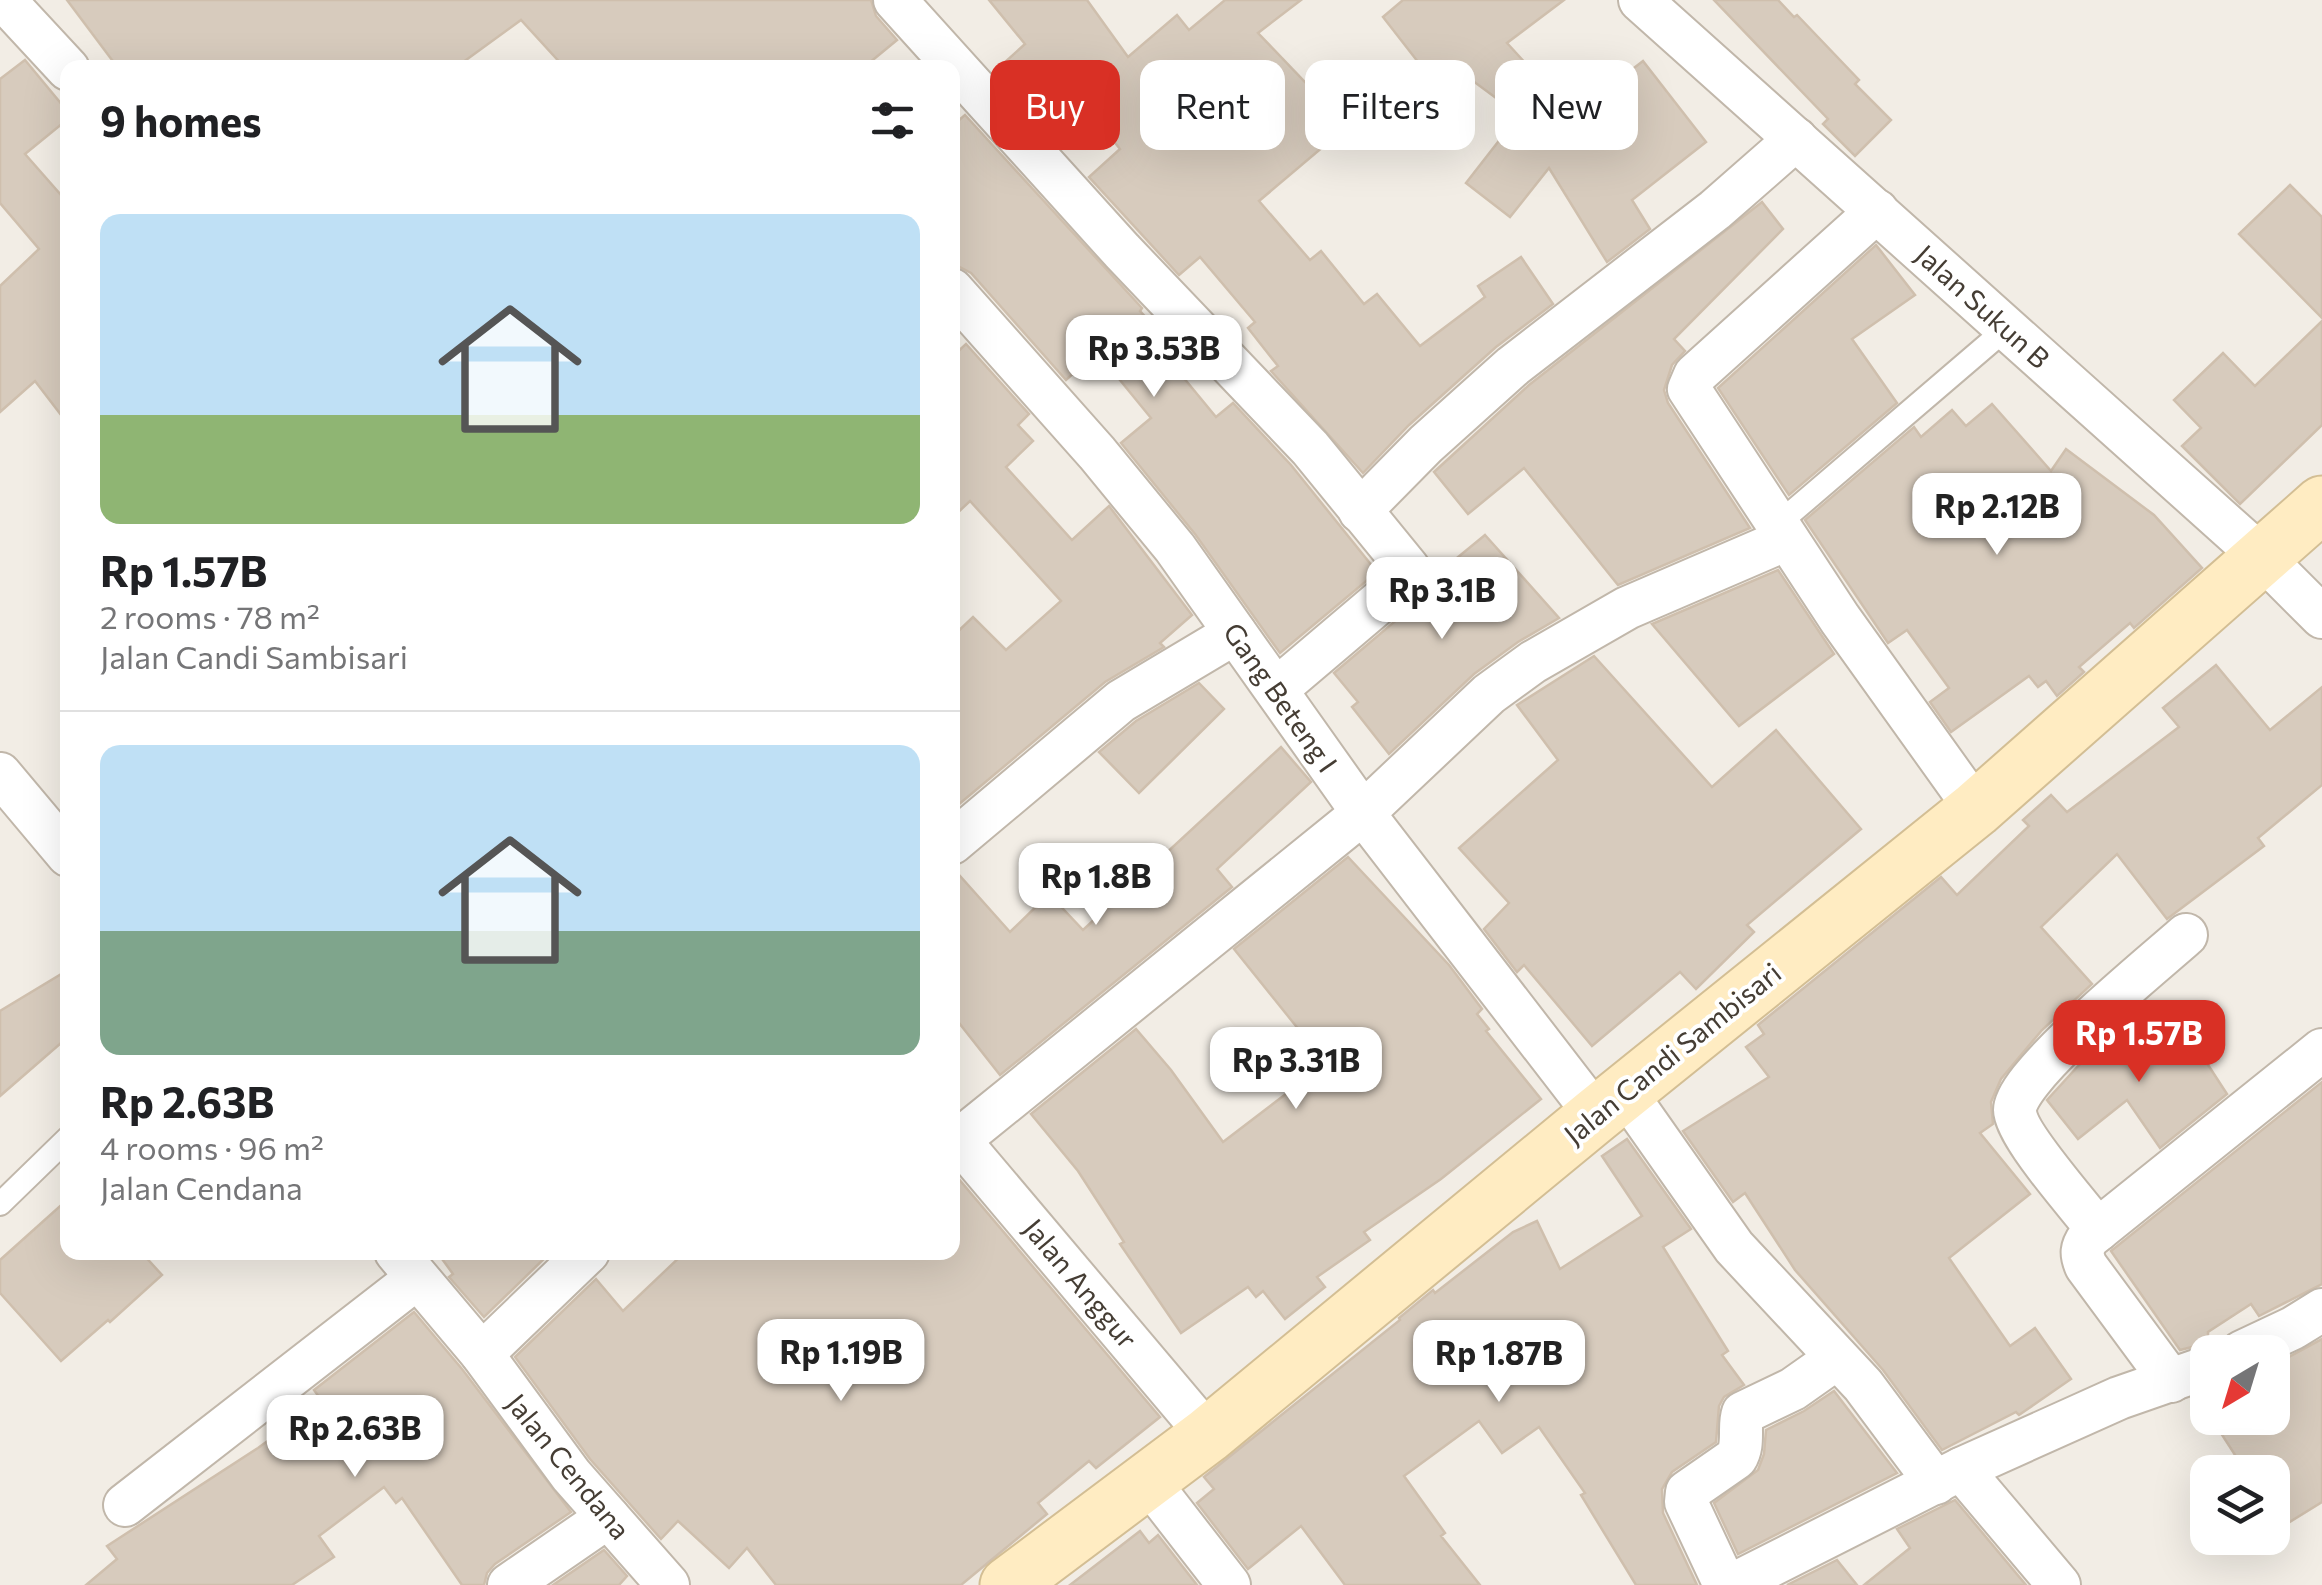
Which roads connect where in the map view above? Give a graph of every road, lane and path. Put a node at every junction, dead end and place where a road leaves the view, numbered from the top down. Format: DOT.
graph roads {
  1 [pos="4,0"];
  2 [pos="895,0"];
  3 [pos="1640,0"];
  4 [pos="60,60"];
  5 [pos="936,60"];
  6 [pos="964,102"];
  7 [pos="1796,138"];
  8 [pos="1876,211"];
  9 [pos="960,299"];
  10 [pos="2007,328"];
  11 [pos="2322,504"];
  12 [pos="1360,512"];
  13 [pos="1782,531"];
  14 [pos="2262,557"];
  15 [pos="2322,617"];
  16 [pos="1234,633"];
  17 [pos="1278,688"];
  18 [pos="0,774"];
  19 [pos="1976,809"];
  20 [pos="1363,812"];
  21 [pos="960,835"];
  22 [pos="60,845"];
  23 [pos="2186,935"];
  24 [pos="2322,1050"];
  25 [pos="1610,1104"];
  26 [pos="960,1133"];
  27 [pos="960,1141"];
  28 [pos="60,1146"];
  29 [pos="0,1204"];
  30 [pos="2098,1230"];
  31 [pos="580,1260"];
  32 [pos="406,1265"];
  33 [pos="2322,1310"];
  34 [pos="2278,1335"];
  35 [pos="482,1354"];
  36 [pos="1837,1358"];
  37 [pos="2189,1374"];
  38 [pos="1208,1435"];
  39 [pos="1949,1476"];
  40 [pos="1149,1482"];
  41 [pos="125,1505"];
  42 [pos="608,1517"];
  43 [pos="510,1585"];
  44 [pos="668,1585"];
  45 [pos="1008,1585"];
  46 [pos="1229,1585"];
  47 [pos="1728,1585"];
  48 [pos="2059,1585"];
  1 -- 4 [label="street"];
  2 -- 5 [label="street"];
  3 -- 7 [label="street, Jalan Sukun B"];
  6 -- 12 [label="street"];
  7 -- 8 [label="street, Jalan Sukun B"];
  7 -- 12 [label="street"];
  8 -- 10 [label="street, Jalan Sukun B"];
  8 -- 13 [label="street"];
  9 -- 16 [label="street, Gang Beteng I"];
  10 -- 13 [label="lane"];
  10 -- 14 [label="street, Jalan Sukun B"];
  11 -- 14 [label="street, Jalan Candi Sambisari"];
  12 -- 17 [label="street"];
  13 -- 19 [label="street"];
  13 -- 20 [label="street"];
  14 -- 15 [label="street, Jalan Sukun B"];
  14 -- 19 [label="street, Jalan Candi Sambisari"];
  16 -- 17 [label="street, Gang Beteng I"];
  16 -- 21 [label="street"];
  17 -- 20 [label="street, Gang Beteng I"];
  18 -- 22 [label="street"];
  19 -- 25 [label="street, Jalan Candi Sambisari"];
  20 -- 25 [label="street, Gang Beteng I"];
  20 -- 26 [label="street"];
  23 -- 30 [label="street"];
  24 -- 30 [label="street"];
  25 -- 36 [label="street, Gang Beteng I"];
  25 -- 38 [label="street, Jalan Candi Sambisari"];
  27 -- 38 [label="street, Jalan Anggur"];
  28 -- 29 [label="lane"];
  30 -- 37 [label="street"];
  31 -- 35 [label="street"];
  32 -- 35 [label="street, Jalan Cendana"];
  32 -- 41 [label="street"];
  33 -- 34 [label="street"];
  35 -- 42 [label="street, Jalan Cendana"];
  36 -- 39 [label="street, Gang Beteng I"];
  36 -- 47 [label="street"];
  37 -- 39 [label="street"];
  38 -- 40 [label="street, Jalan Candi Sambisari"];
  39 -- 47 [label="street"];
  39 -- 48 [label="street, Gang Beteng I"];
  40 -- 45 [label="street, Jalan Candi Sambisari"];
  40 -- 46 [label="street"];
  42 -- 43 [label="street"];
  42 -- 44 [label="street, Jalan Cendana"];
}
